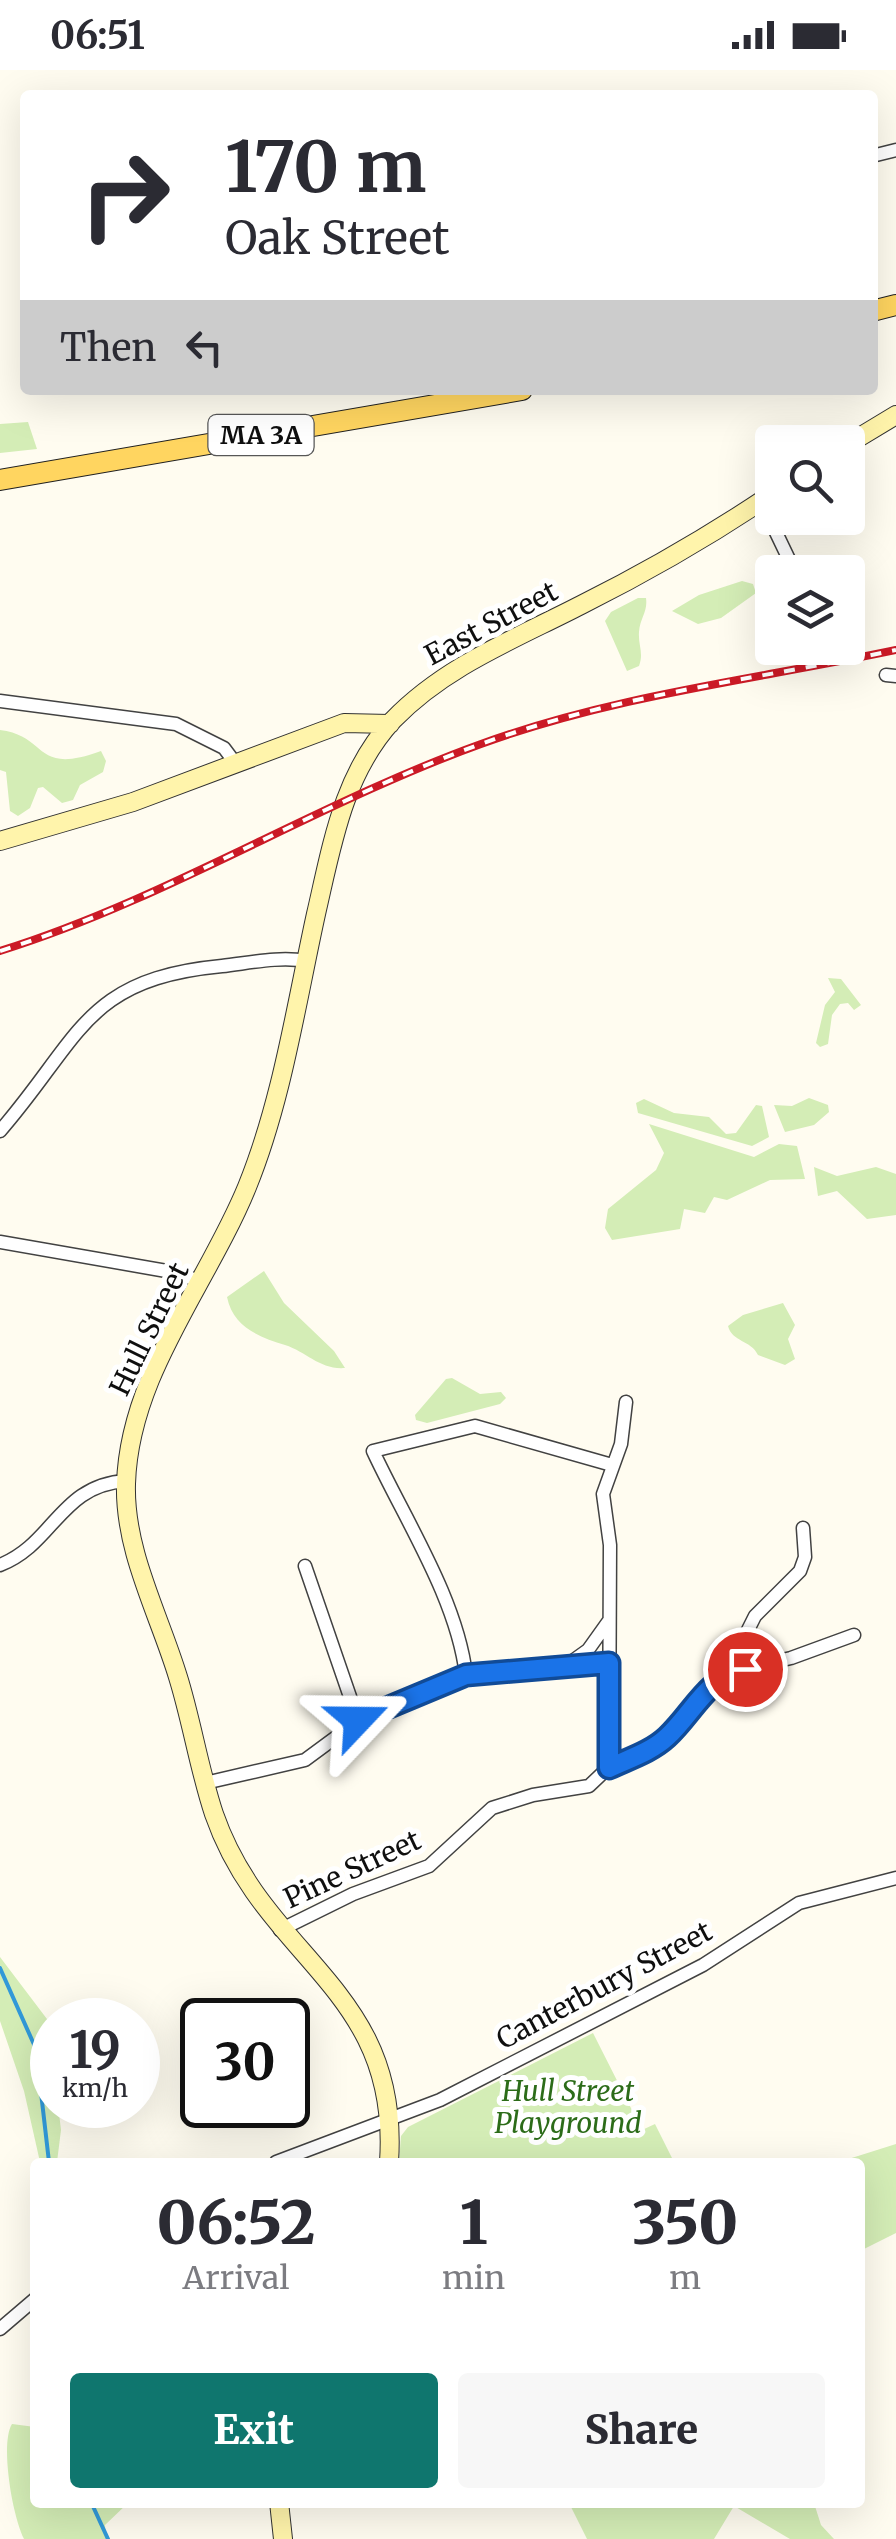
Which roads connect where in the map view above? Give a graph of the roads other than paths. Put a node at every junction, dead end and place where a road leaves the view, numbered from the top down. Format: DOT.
graph roads {
  1 [pos="493,395"];
  2 [pos="896,415"];
  3 [pos="865,434"];
  4 [pos="0,480"];
  5 [pos="755,505"];
  6 [pos="0,702"];
  7 [pos="344,723"];
  8 [pos="390,724"];
  9 [pos="373,746"];
  10 [pos="236,764"];
  11 [pos="0,841"];
  12 [pos="306,962"];
  13 [pos="0,1130"];
  14 [pos="0,1242"];
  15 [pos="201,1282"];
  16 [pos="626,1402"];
  17 [pos="612,1465"];
  18 [pos="126,1481"];
  19 [pos="803,1528"];
  20 [pos="0,1565"];
  21 [pos="305,1566"];
  22 [pos="611,1616"];
  23 [pos="854,1635"];
  24 [pos="609,1663"];
  25 [pos="565,1667"];
  26 [pos="466,1675"];
  27 [pos="725,1676"];
  28 [pos="358,1720"];
  29 [pos="609,1768"];
  30 [pos="205,1783"];
  31 [pos="896,1878"];
  32 [pos="280,1930"];
  33 [pos="390,2120"];
  34 [pos="287,2158"];
  35 [pos="389,2158"];
  36 [pos="30,2303"];
  37 [pos="0,2329"];
  38 [pos="279,2508"];
  39 [pos="282,2539"];
  1 -- 4 [label="main road, MA 3A"];
  2 -- 3 [label="main road"];
  5 -- 8 [label="main road, East Street"];
  6 -- 10 [label="street"];
  7 -- 8 [label="main road"];
  7 -- 9 [label="main road"];
  7 -- 10 [label="main road"];
  8 -- 9 [label="main road, Hull Street"];
  9 -- 12 [label="main road, Hull Street"];
  10 -- 11 [label="main road"];
  12 -- 13 [label="street"];
  12 -- 15 [label="main road, Hull Street"];
  14 -- 15 [label="street"];
  15 -- 18 [label="main road, Hull Street"];
  16 -- 17 [label="street"];
  17 -- 22 [label="street"];
  17 -- 26 [label="street"];
  18 -- 20 [label="street"];
  18 -- 30 [label="main road, Hull Street"];
  19 -- 27 [label="street"];
  21 -- 28 [label="street"];
  22 -- 24 [label="street"];
  22 -- 25 [label="street"];
  23 -- 27 [label="street, Pine Street"];
  24 -- 25 [label="street"];
  24 -- 29 [label="street"];
  25 -- 26 [label="street"];
  26 -- 28 [label="street"];
  27 -- 29 [label="street, Pine Street"];
  28 -- 30 [label="street"];
  29 -- 32 [label="street, Pine Street"];
  30 -- 32 [label="main road, Hull Street"];
  31 -- 33 [label="street, Canterbury Street"];
  32 -- 33 [label="main road, Hull Street"];
  33 -- 34 [label="street, Canterbury Street"];
  33 -- 35 [label="main road, Hull Street"];
  36 -- 37 [label="street"];
  38 -- 39 [label="main road"];
}
